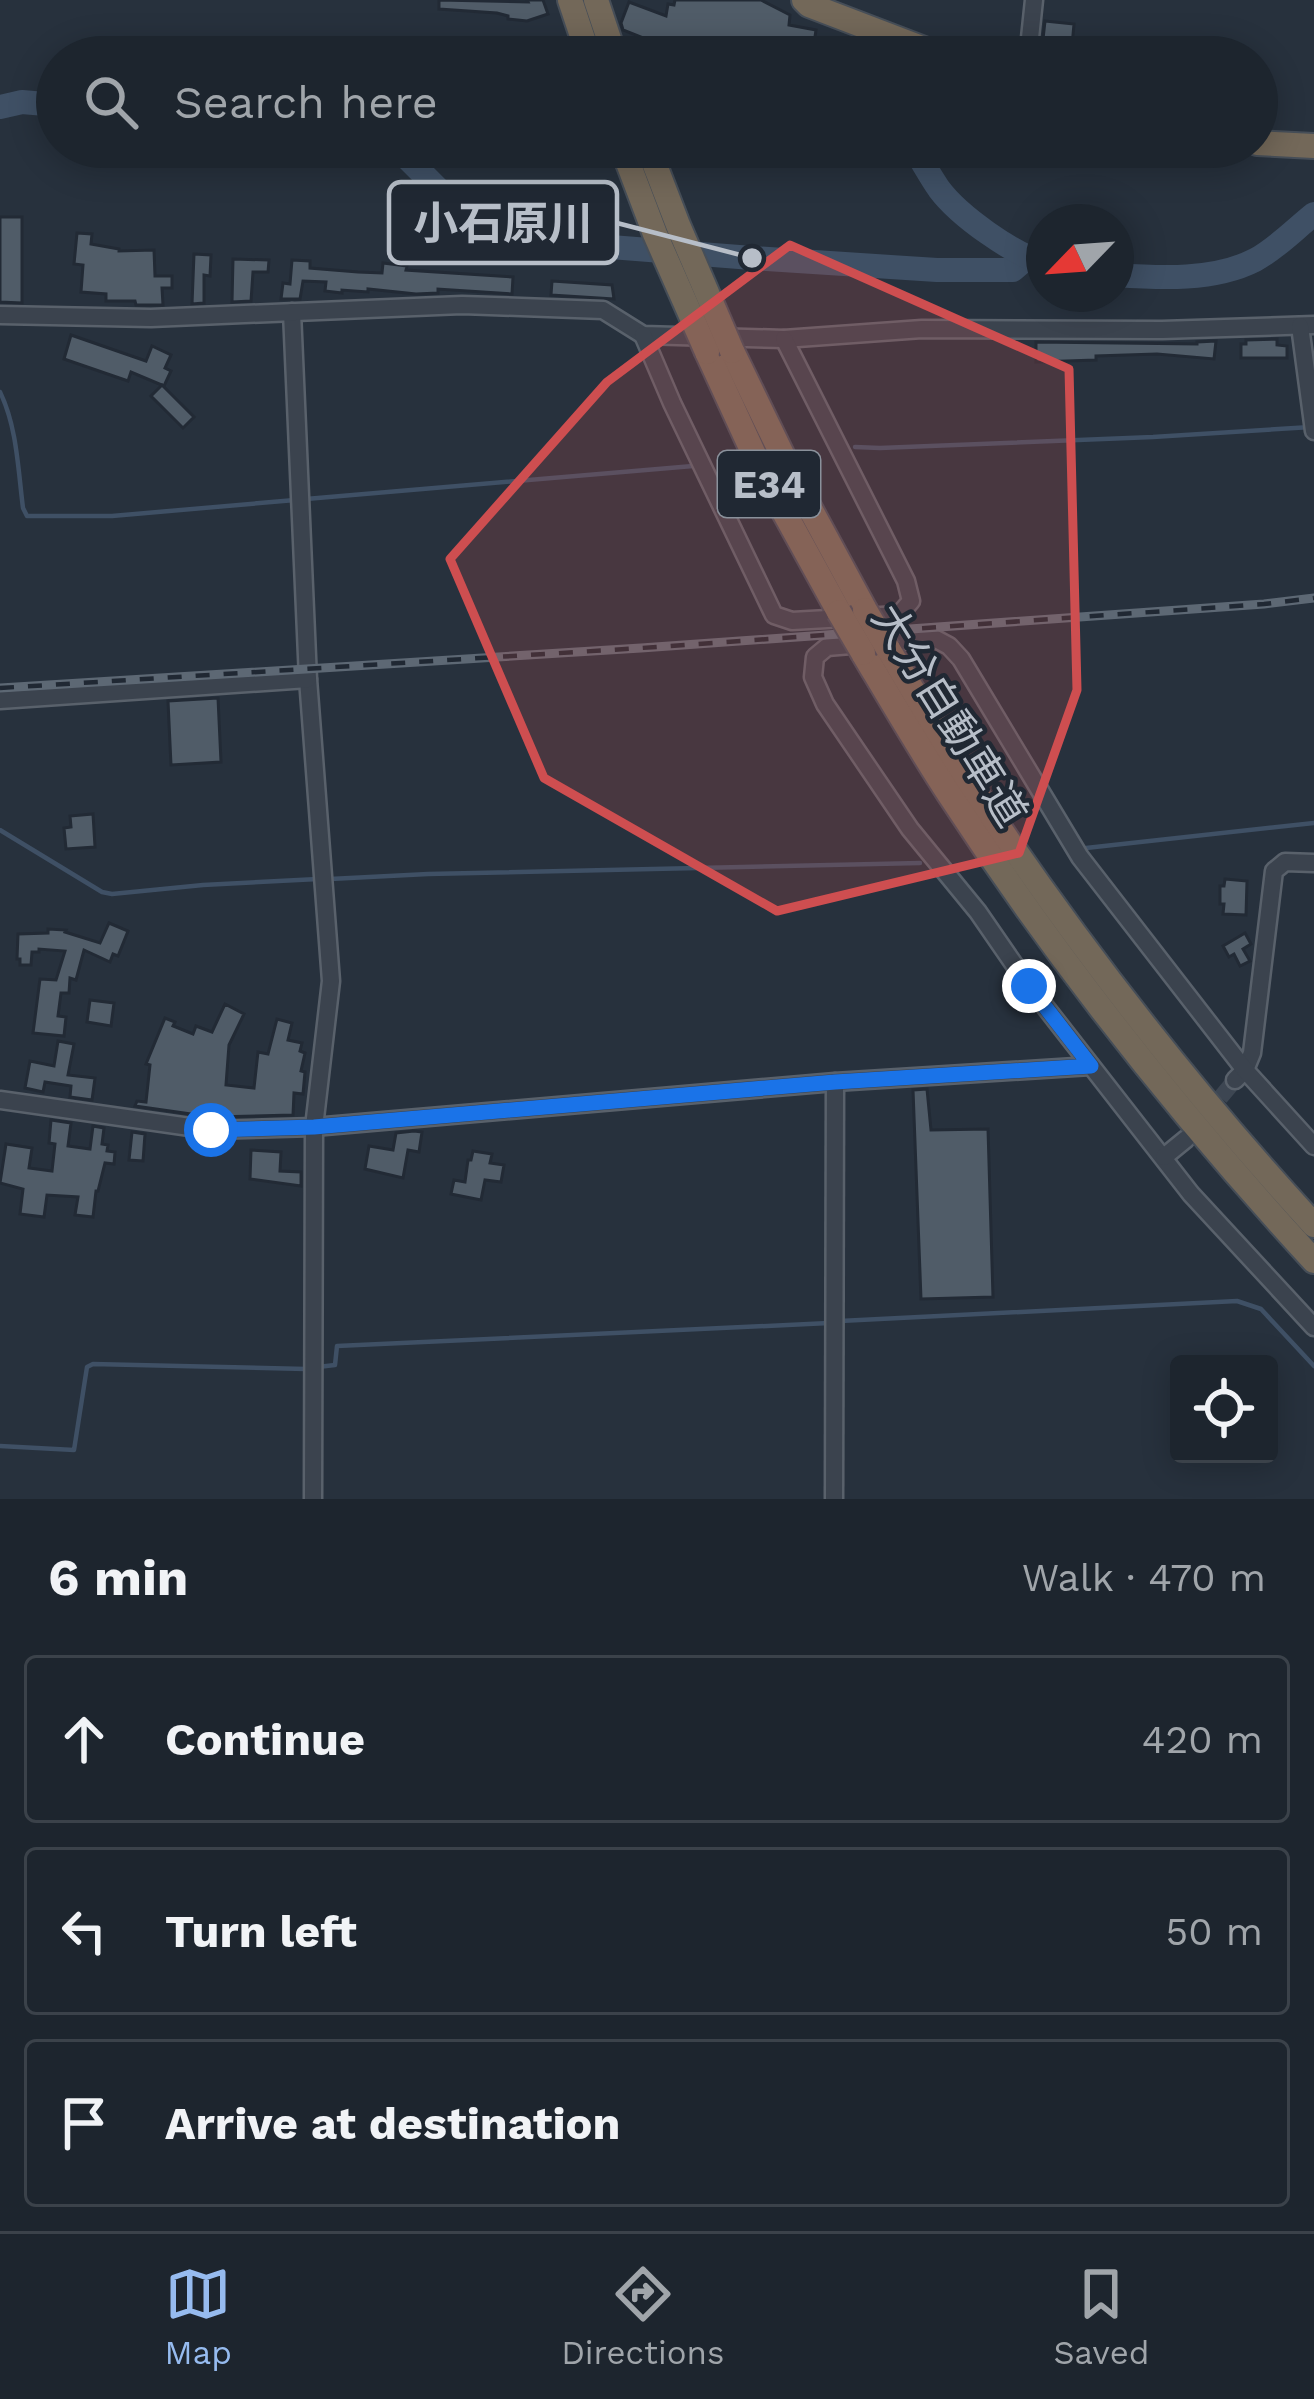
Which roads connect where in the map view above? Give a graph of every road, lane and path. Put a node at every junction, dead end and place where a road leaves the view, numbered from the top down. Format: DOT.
graph roads {
  1 [pos="570,0"];
  2 [pos="596,0"];
  3 [pos="804,0"];
  4 [pos="1034,0"];
  5 [pos="582,36"];
  6 [pos="608,36"];
  7 [pos="890,36"];
  8 [pos="1030,36"];
  9 [pos="1278,143"];
  10 [pos="1314,146"];
  11 [pos="630,168"];
  12 [pos="655,168"];
  13 [pos="292,312"];
  14 [pos="0,315"];
  15 [pos="1307,325"];
  16 [pos="643,335"];
  17 [pos="784,339"];
  18 [pos="720,351"];
  19 [pos="1314,431"];
  20 [pos="876,651"];
  21 [pos="308,679"];
  22 [pos="0,700"];
  23 [pos="1314,862"];
  24 [pos="1091,1066"];
  25 [pos="1240,1075"];
  26 [pos="835,1082"];
  27 [pos="0,1100"];
  28 [pos="314,1127"];
  29 [pos="1186,1139"];
  30 [pos="1314,1146"];
  31 [pos="1164,1157"];
  32 [pos="1314,1225"];
  33 [pos="1314,1261"];
  34 [pos="1314,1327"];
  35 [pos="313,1499"];
  36 [pos="834,1499"];
  1 -- 5 [label="highway"];
  2 -- 6 [label="highway"];
  3 -- 7 [label="highway"];
  4 -- 8 [label="street"];
  9 -- 10 [label="highway"];
  11 -- 18 [label="highway, 大分自動車道 / E34, bridge"];
  12 -- 18 [label="highway, 大分自動車道 / E34, bridge"];
  13 -- 14 [label="street"];
  13 -- 16 [label="street"];
  13 -- 21 [label="street"];
  15 -- 17 [label="street"];
  15 -- 19 [label="street"];
  16 -- 17 [label="street"];
  16 -- 17 [label="street"];
  18 -- 20 [label="highway, 大分自動車道 / E34, bridge"];
  20 -- 32 [label="highway, 大分自動車道 / E34"];
  20 -- 33 [label="highway, 大分自動車道 / E34"];
  21 -- 22 [label="street"];
  21 -- 28 [label="street"];
  23 -- 25 [label="street"];
  24 -- 25 [label="street"];
  24 -- 26 [label="street"];
  24 -- 31 [label="street"];
  25 -- 30 [label="street"];
  26 -- 28 [label="street"];
  26 -- 36 [label="street"];
  27 -- 28 [label="street"];
  28 -- 35 [label="street"];
  29 -- 31 [label="street"];
  31 -- 34 [label="street"];
}
